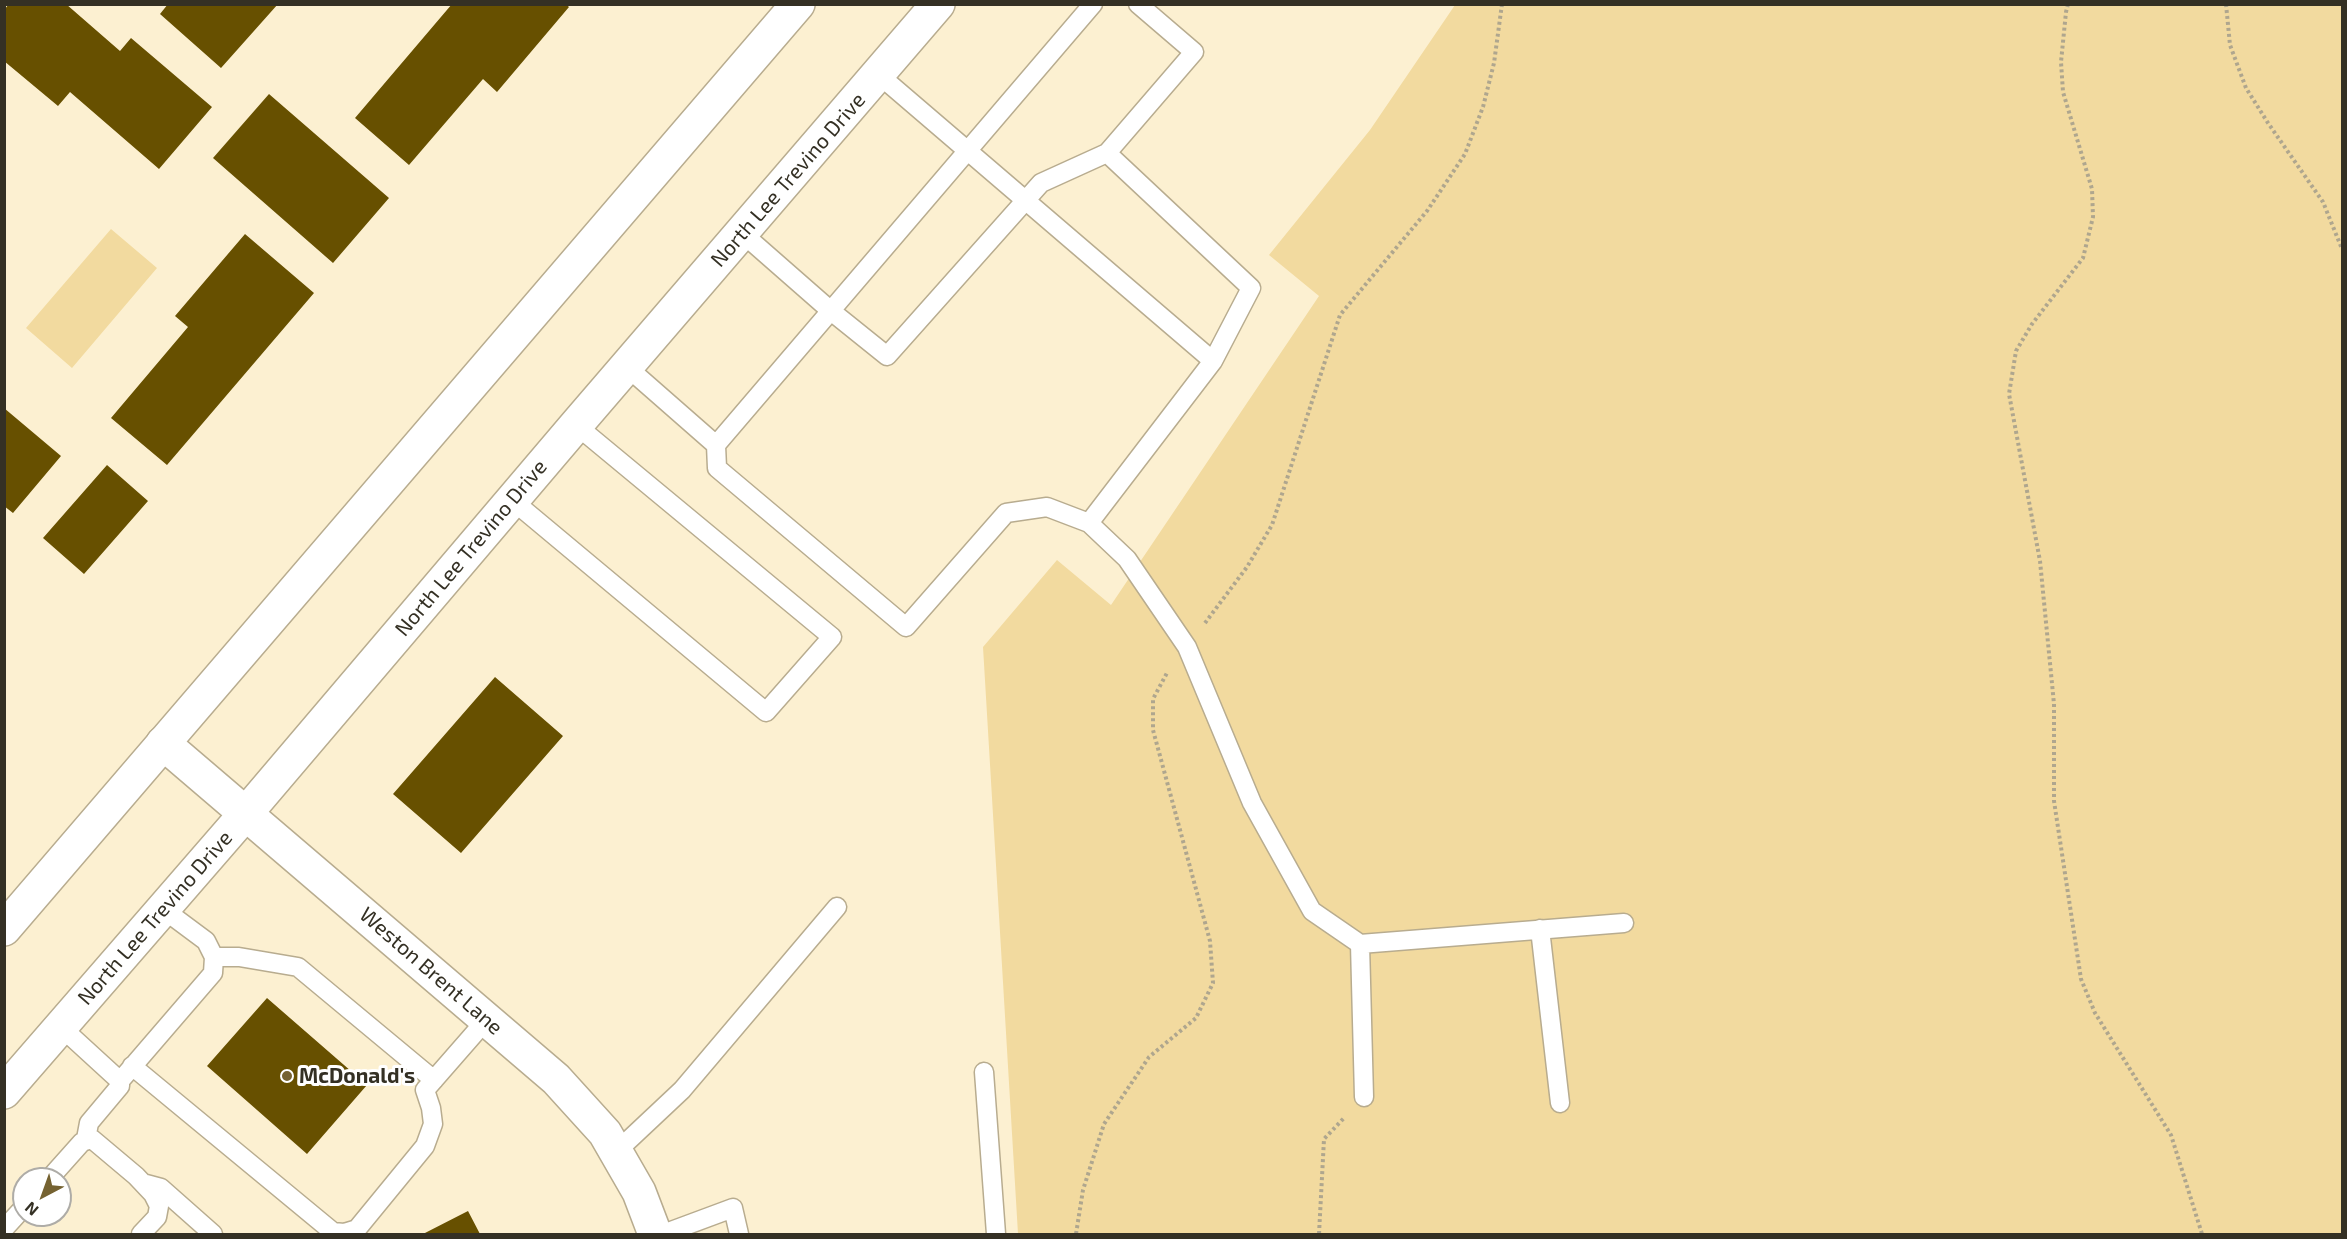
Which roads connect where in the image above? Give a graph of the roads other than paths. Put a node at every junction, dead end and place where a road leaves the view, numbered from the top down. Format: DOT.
graph roads {
  1 [pos="798,4"];
  2 [pos="938,4"];
  3 [pos="1094,4"];
  4 [pos="1138,4"];
  5 [pos="878,74"];
  6 [pos="968,151"];
  7 [pos="1107,153"];
  8 [pos="1025,201"];
  9 [pos="742,233"];
  10 [pos="831,311"];
  11 [pos="1213,361"];
  12 [pos="627,368"];
  13 [pos="576,425"];
  14 [pos="716,445"];
  15 [pos="512,500"];
  16 [pos="1089,523"];
  17 [pos="164,743"];
  18 [pos="247,812"];
  19 [pos="837,907"];
  20 [pos="163,909"];
  21 [pos="1624,923"];
  22 [pos="4,929"];
  23 [pos="1540,929"];
  24 [pos="1360,944"];
  25 [pos="214,957"];
  26 [pos="487,1019"];
  27 [pos="61,1027"];
  28 [pos="132,1066"];
  29 [pos="984,1072"];
  30 [pos="434,1080"];
  31 [pos="120,1081"];
  32 [pos="4,1092"];
  33 [pos="1364,1097"];
  34 [pos="1560,1103"];
  35 [pos="86,1139"];
  36 [pos="616,1152"];
  37 [pos="60,1167"];
  38 [pos="142,1183"];
  39 [pos="141,1234"];
  40 [pos="213,1234"];
  41 [pos="655,1234"];
  42 [pos="663,1234"];
  43 [pos="739,1234"];
  44 [pos="996,1234"];
  1 -- 17 [label="main road"];
  2 -- 5 [label="main road, North Lee Trevino Drive"];
  3 -- 6 [label="lane"];
  4 -- 7 [label="lane"];
  5 -- 6 [label="lane"];
  5 -- 9 [label="main road, North Lee Trevino Drive"];
  6 -- 8 [label="lane"];
  6 -- 10 [label="lane"];
  7 -- 8 [label="lane"];
  7 -- 11 [label="lane"];
  8 -- 10 [label="lane"];
  8 -- 11 [label="lane"];
  9 -- 10 [label="lane"];
  9 -- 12 [label="main road, North Lee Trevino Drive"];
  10 -- 14 [label="lane"];
  11 -- 16 [label="lane"];
  12 -- 13 [label="main road, North Lee Trevino Drive"];
  12 -- 14 [label="lane"];
  13 -- 15 [label="main road, North Lee Trevino Drive"];
  13 -- 15 [label="lane"];
  14 -- 16 [label="lane"];
  15 -- 18 [label="main road, North Lee Trevino Drive"];
  16 -- 24 [label="lane"];
  17 -- 18 [label="main road, Weston Brent Lane"];
  17 -- 22 [label="main road"];
  18 -- 20 [label="main road, North Lee Trevino Drive"];
  18 -- 26 [label="main road, Weston Brent Lane"];
  19 -- 36 [label="lane"];
  20 -- 25 [label="lane"];
  20 -- 27 [label="main road, North Lee Trevino Drive"];
  21 -- 23 [label="lane"];
  23 -- 24 [label="lane"];
  23 -- 34 [label="lane"];
  24 -- 33 [label="lane"];
  25 -- 28 [label="lane"];
  25 -- 30 [label="lane"];
  26 -- 30 [label="lane"];
  26 -- 36 [label="main road, Weston Brent Lane"];
  27 -- 31 [label="lane"];
  27 -- 32 [label="main road, North Lee Trevino Drive"];
  28 -- 30 [label="lane"];
  28 -- 31 [label="lane"];
  29 -- 44 [label="lane"];
  31 -- 35 [label="lane"];
  35 -- 37 [label="lane"];
  35 -- 38 [label="lane"];
  36 -- 41 [label="main road, Weston Brent Lane"];
  38 -- 39 [label="lane"];
  38 -- 40 [label="lane"];
  42 -- 43 [label="lane"];
}
